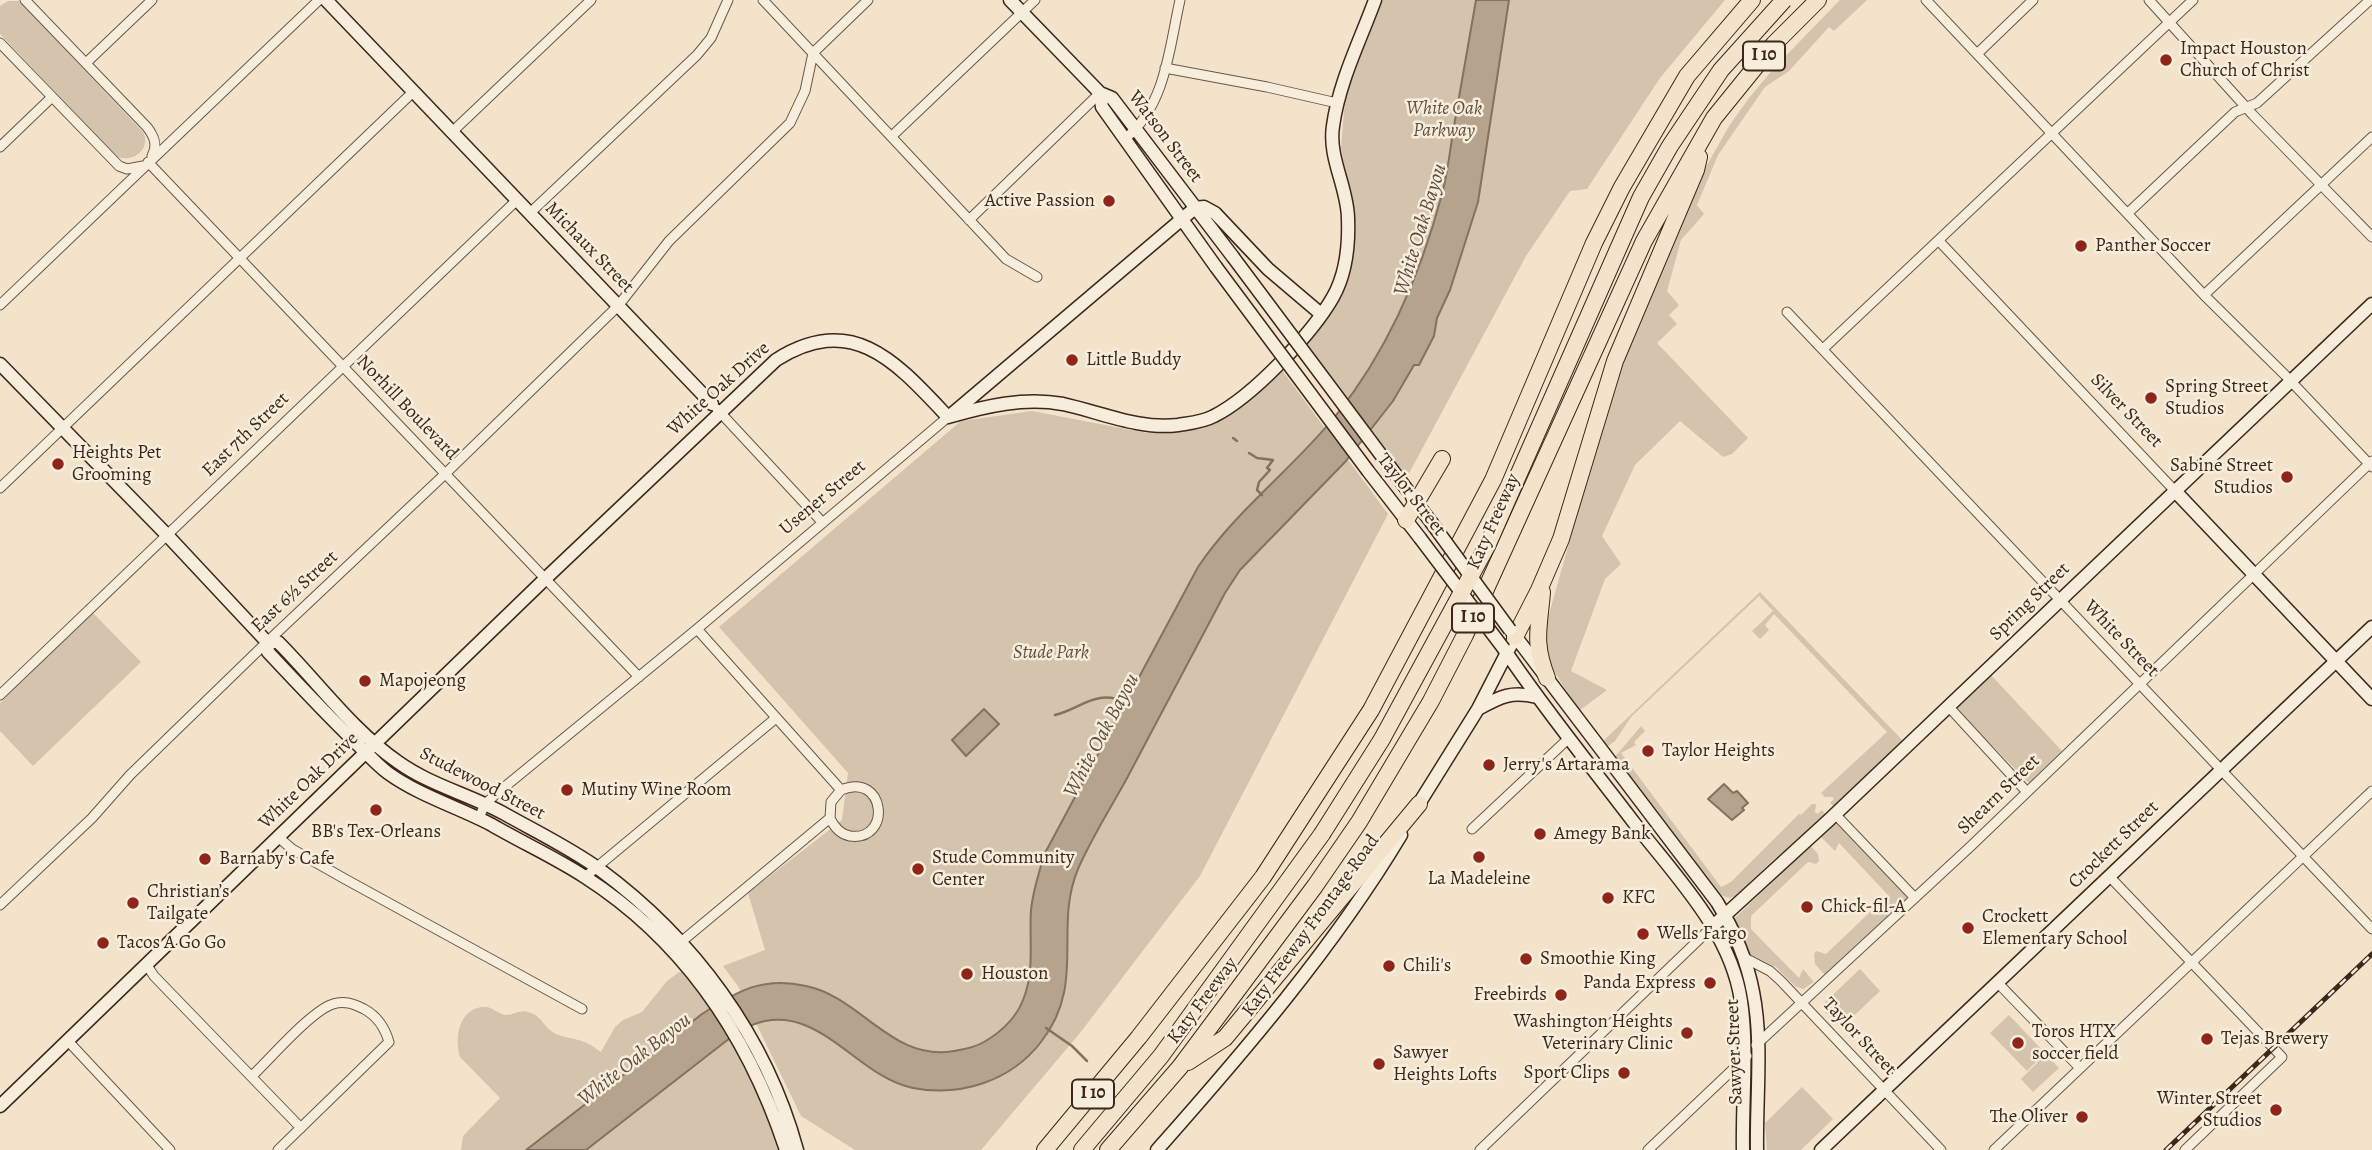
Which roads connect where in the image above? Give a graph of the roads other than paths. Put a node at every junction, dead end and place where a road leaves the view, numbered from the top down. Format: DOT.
graph roads {
  1 [pos="25,0"];
  2 [pos="152,0"];
  3 [pos="318,0"];
  4 [pos="326,0"];
  5 [pos="591,0"];
  6 [pos="728,0"];
  7 [pos="763,0"];
  8 [pos="868,0"];
  9 [pos="1010,0"];
  10 [pos="1035,0"];
  11 [pos="1180,0"];
  12 [pos="1375,0"];
  13 [pos="1752,0"];
  14 [pos="1784,0"];
  15 [pos="1818,0"];
  16 [pos="1927,0"];
  17 [pos="2033,0"];
  18 [pos="2149,0"];
  19 [pos="2193,0"];
  20 [pos="2370,0"];
  21 [pos="1022,12"];
  22 [pos="2168,23"];
  23 [pos="0,43"];
  24 [pos="813,53"];
  25 [pos="1977,54"];
  26 [pos="86,63"];
  27 [pos="1165,68"];
  28 [pos="413,92"];
  29 [pos="1100,93"];
  30 [pos="52,97"];
  31 [pos="1337,103"];
  32 [pos="2246,108"];
  33 [pos="1137,129"];
  34 [pos="451,133"];
  35 [pos="2052,133"];
  36 [pos="1705,135"];
  37 [pos="892,136"];
  38 [pos="2372,137"];
  39 [pos="1126,138"];
  40 [pos="0,147"];
  41 [pos="148,162"];
  42 [pos="2320,185"];
  43 [pos="517,200"];
  44 [pos="1195,208"];
  45 [pos="2128,213"];
  46 [pos="530,214"];
  47 [pos="1183,218"];
  48 [pos="969,220"];
  49 [pos="2372,237"];
  50 [pos="1938,241"];
  51 [pos="240,258"];
  52 [pos="1037,277"];
  53 [pos="2204,295"];
  54 [pos="2372,303"];
  55 [pos="0,305"];
  56 [pos="618,306"];
  57 [pos="1787,312"];
  58 [pos="1321,314"];
  59 [pos="1823,349"];
  60 [pos="0,364"];
  61 [pos="343,367"];
  62 [pos="2291,381"];
  63 [pos="982,387"];
  64 [pos="993,404"];
  65 [pos="716,408"];
  66 [pos="948,417"];
  67 [pos="62,429"];
  68 [pos="1442,459"];
  69 [pos="2371,464"];
  70 [pos="445,474"];
  71 [pos="0,488"];
  72 [pos="2175,491"];
  73 [pos="1413,497"];
  74 [pos="1402,514"];
  75 [pos="823,523"];
  76 [pos="167,535"];
  77 [pos="2254,573"];
  78 [pos="545,579"];
  79 [pos="1542,583"];
  80 [pos="2060,600"];
  81 [pos="2372,627"];
  82 [pos="697,629"];
  83 [pos="1513,633"];
  84 [pos="267,642"];
  85 [pos="1505,651"];
  86 [pos="2336,661"];
  87 [pos="639,677"];
  88 [pos="1547,678"];
  89 [pos="2139,683"];
  90 [pos="0,695"];
  91 [pos="1537,697"];
  92 [pos="2372,699"];
  93 [pos="1948,706"];
  94 [pos="1478,709"];
  95 [pos="776,718"];
  96 [pos="1569,738"];
  97 [pos="370,748"];
  98 [pos="2221,770"];
  99 [pos="841,790"];
  100 [pos="2372,791"];
  101 [pos="2027,792"];
  102 [pos="485,804"];
  103 [pos="1419,804"];
  104 [pos="1649,813"];
  105 [pos="1835,814"];
  106 [pos="479,818"];
  107 [pos="830,818"];
  108 [pos="1636,825"];
  109 [pos="1472,829"];
  110 [pos="278,837"];
  111 [pos="2303,856"];
  112 [pos="596,867"];
  113 [pos="2109,876"];
  114 [pos="585,877"];
  115 [pos="1915,898"];
  116 [pos="0,905"];
  117 [pos="1725,916"];
  118 [pos="1712,927"];
  119 [pos="2372,929"];
  120 [pos="683,950"];
  121 [pos="1744,957"];
  122 [pos="2192,962"];
  123 [pos="146,964"];
  124 [pos="1997,982"];
  125 [pos="1801,1003"];
  126 [pos="582,1009"];
  127 [pos="67,1040"];
  128 [pos="1758,1044"];
  129 [pos="1158,1054"];
  130 [pos="1743,1059"];
  131 [pos="2080,1068"];
  132 [pos="1179,1069"];
  133 [pos="252,1076"];
  134 [pos="1884,1091"];
  135 [pos="775,1101"];
  136 [pos="0,1106"];
  137 [pos="301,1128"];
  138 [pos="170,1150"];
  139 [pos="278,1150"];
  140 [pos="786,1150"];
  141 [pos="797,1150"];
  142 [pos="1045,1150"];
  143 [pos="1070,1150"];
  144 [pos="1082,1150"];
  145 [pos="1108,1150"];
  146 [pos="1157,1150"];
  147 [pos="1480,1150"];
  148 [pos="1647,1150"];
  149 [pos="1743,1150"];
  150 [pos="1757,1150"];
  151 [pos="1821,1150"];
  152 [pos="1941,1150"];
  153 [pos="1994,1150"];
  154 [pos="2185,1150"];
  1 -- 26 [label="street"];
  2 -- 26 [label="street"];
  3 -- 41 [label="street"];
  4 -- 28 [label="main road, Michaux Street"];
  5 -- 34 [label="street"];
  6 -- 46 [label="street"];
  7 -- 24 [label="street"];
  8 -- 24 [label="street"];
  9 -- 21 [label="main road, Watson Street"];
  10 -- 21 [label="street"];
  11 -- 27 [label="street"];
  12 -- 31 [label="main road"];
  13 -- 142 [label="highway, Katy Freeway / I 10"];
  14 -- 129 [label="highway, bridge"];
  15 -- 36 [label="highway, Katy Freeway / I 10"];
  16 -- 25 [label="street"];
  17 -- 25 [label="street"];
  18 -- 22 [label="street"];
  19 -- 22 [label="street"];
  20 -- 32 [label="street"];
  21 -- 29 [label="main road, Watson Street"];
  21 -- 37 [label="street"];
  22 -- 32 [label="street"];
  22 -- 35 [label="street"];
  23 -- 30 [label="street"];
  24 -- 37 [label="street"];
  24 -- 56 [label="street, East 6½ Street"];
  25 -- 35 [label="street"];
  26 -- 41 [label="street"];
  27 -- 31 [label="street"];
  27 -- 33 [label="street"];
  28 -- 34 [label="main road, Michaux Street"];
  28 -- 51 [label="street"];
  29 -- 33 [label="main road, Watson Street"];
  29 -- 39 [label="main road, Watson Street"];
  29 -- 48 [label="street"];
  30 -- 40 [label="street"];
  30 -- 41 [label="street"];
  31 -- 58 [label="main road"];
  32 -- 42 [label="street"];
  32 -- 45 [label="street"];
  33 -- 39 [label="street"];
  33 -- 44 [label="main road, Watson Street"];
  34 -- 43 [label="main road, Michaux Street"];
  35 -- 45 [label="street"];
  35 -- 50 [label="street"];
  36 -- 79 [label="highway"];
  36 -- 132 [label="highway, Katy Freeway / I 10"];
  37 -- 48 [label="street"];
  38 -- 42 [label="street"];
  39 -- 47 [label="main road, Watson Street"];
  41 -- 51 [label="street, Norhill Boulevard"];
  41 -- 55 [label="street"];
  42 -- 49 [label="street"];
  42 -- 53 [label="street"];
  43 -- 46 [label="main road, Michaux Street"];
  43 -- 61 [label="street, East 7th Street"];
  44 -- 47 [label="main road, Usener Street"];
  44 -- 58 [label="main road, Watson Street"];
  44 -- 73 [label="main road, Taylor Street, bridge"];
  45 -- 53 [label="street"];
  46 -- 56 [label="main road, Michaux Street"];
  47 -- 63 [label="main road, Usener Street"];
  47 -- 74 [label="main road, Taylor Street, bridge"];
  48 -- 52 [label="street"];
  50 -- 59 [label="street"];
  50 -- 72 [label="street, Silver Street"];
  51 -- 61 [label="street, Norhill Boulevard"];
  51 -- 67 [label="street"];
  53 -- 62 [label="street"];
  54 -- 62 [label="main road, Spring Street"];
  56 -- 65 [label="main road, Michaux Street"];
  56 -- 70 [label="street, East 6½ Street"];
  57 -- 59 [label="street, White Street"];
  58 -- 64 [label="main road"];
  59 -- 80 [label="street, White Street"];
  60 -- 67 [label="main road, Studewood Street"];
  61 -- 70 [label="street, Norhill Boulevard"];
  61 -- 76 [label="street, East 7th Street"];
  62 -- 69 [label="street"];
  62 -- 72 [label="main road, Spring Street"];
  63 -- 64 [label="main road"];
  63 -- 66 [label="main road, Usener Street"];
  64 -- 66 [label="main road"];
  65 -- 66 [label="main road, White Oak Drive"];
  65 -- 75 [label="street, Michaux Street"];
  65 -- 78 [label="main road, White Oak Drive"];
  66 -- 75 [label="street, Usener Street"];
  67 -- 71 [label="street"];
  67 -- 76 [label="main road, Studewood Street"];
  68 -- 73 [label="highway"];
  69 -- 77 [label="street, Shearn Street"];
  70 -- 78 [label="street, Norhill Boulevard"];
  70 -- 84 [label="street, East 6½ Street"];
  72 -- 77 [label="main road, Silver Street"];
  72 -- 80 [label="main road, Spring Street"];
  73 -- 74 [label="highway"];
  73 -- 83 [label="main road, Taylor Street, bridge"];
  74 -- 85 [label="main road, Taylor Street, bridge"];
  75 -- 82 [label="street, Usener Street"];
  76 -- 84 [label="main road, Studewood Street"];
  76 -- 90 [label="street, East 7th Street"];
  77 -- 86 [label="main road, Silver Street"];
  77 -- 89 [label="street, Shearn Street"];
  78 -- 87 [label="street, Norhill Boulevard"];
  78 -- 97 [label="main road, White Oak Drive"];
  79 -- 83 [label="highway"];
  79 -- 88 [label="highway"];
  80 -- 89 [label="street, White Street"];
  80 -- 93 [label="main road, Spring Street"];
  81 -- 86 [label="main road, Crockett Street"];
  82 -- 87 [label="street, Usener Street"];
  82 -- 95 [label="street"];
  83 -- 85 [label="main road, Katy Freeway Frontage Road"];
  83 -- 88 [label="main road, Taylor Street"];
  84 -- 97 [label="main road, Studewood Street"];
  84 -- 116 [label="street, East 6½ Street"];
  85 -- 91 [label="main road, Taylor Street"];
  85 -- 94 [label="main road, Katy Freeway Frontage Road"];
  86 -- 92 [label="main road, Silver Street"];
  86 -- 98 [label="main road, Crockett Street"];
  87 -- 102 [label="street, Usener Street"];
  88 -- 104 [label="main road, Taylor Street"];
  89 -- 98 [label="street, White Street"];
  89 -- 101 [label="street, Shearn Street"];
  91 -- 94 [label="main road"];
  91 -- 96 [label="main road, Taylor Street"];
  93 -- 101 [label="street"];
  93 -- 105 [label="main road, Spring Street"];
  94 -- 103 [label="main road, Katy Freeway Frontage Road"];
  95 -- 99 [label="street"];
  95 -- 112 [label="street"];
  96 -- 108 [label="main road, Taylor Street"];
  96 -- 109 [label="street"];
  97 -- 102 [label="main road, Studewood Street"];
  97 -- 106 [label="main road, Studewood Street"];
  97 -- 110 [label="main road, White Oak Drive"];
  98 -- 111 [label="street, White Street"];
  98 -- 113 [label="main road, Crockett Street"];
  99 -- 107 [label="street"];
  99 -- 107 [label="street"];
  100 -- 111 [label="street"];
  101 -- 115 [label="street, Shearn Street"];
  102 -- 106 [label="street, Usener Street"];
  102 -- 112 [label="main road, Studewood Street"];
  103 -- 132 [label="highway"];
  103 -- 146 [label="main road, Katy Freeway Frontage Road"];
  104 -- 108 [label="main road"];
  104 -- 117 [label="main road, Taylor Street"];
  105 -- 115 [label="street"];
  105 -- 117 [label="main road, Spring Street"];
  106 -- 114 [label="main road, Studewood Street"];
  107 -- 120 [label="street"];
  108 -- 118 [label="main road, Taylor Street"];
  110 -- 123 [label="main road, White Oak Drive"];
  110 -- 126 [label="street"];
  111 -- 119 [label="street, White Street"];
  111 -- 122 [label="street"];
  112 -- 114 [label="street"];
  112 -- 120 [label="main road, Studewood Street"];
  113 -- 122 [label="street"];
  113 -- 124 [label="main road, Crockett Street"];
  114 -- 120 [label="main road, Studewood Street"];
  115 -- 125 [label="street, Shearn Street"];
  117 -- 118 [label="main road, Spring Street"];
  117 -- 121 [label="main road, Sawyer Street"];
  118 -- 130 [label="main road, Sawyer Street"];
  118 -- 147 [label="street"];
  120 -- 135 [label="main road"];
  121 -- 125 [label="street, Taylor Street"];
  121 -- 128 [label="main road, Sawyer Street"];
  122 -- 131 [label="street"];
  122 -- 154 [label="street"];
  123 -- 127 [label="main road, White Oak Drive"];
  123 -- 133 [label="street"];
  124 -- 131 [label="street"];
  124 -- 134 [label="main road, Crockett Street"];
  125 -- 128 [label="street, Shearn Street"];
  125 -- 134 [label="street, Taylor Street"];
  127 -- 136 [label="main road, White Oak Drive"];
  127 -- 138 [label="street"];
  128 -- 130 [label="street, Shearn Street"];
  128 -- 150 [label="main road, Sawyer Street"];
  129 -- 143 [label="highway"];
  129 -- 144 [label="highway"];
  130 -- 148 [label="street, Shearn Street"];
  130 -- 149 [label="main road, Sawyer Street"];
  131 -- 153 [label="street"];
  132 -- 145 [label="highway, Katy Freeway / I 10"];
  133 -- 137 [label="street"];
  133 -- 137 [label="street"];
  134 -- 151 [label="main road, Crockett Street"];
  134 -- 152 [label="street, Taylor Street"];
  135 -- 140 [label="main road"];
  135 -- 141 [label="main road"];
  137 -- 139 [label="street"];
}
